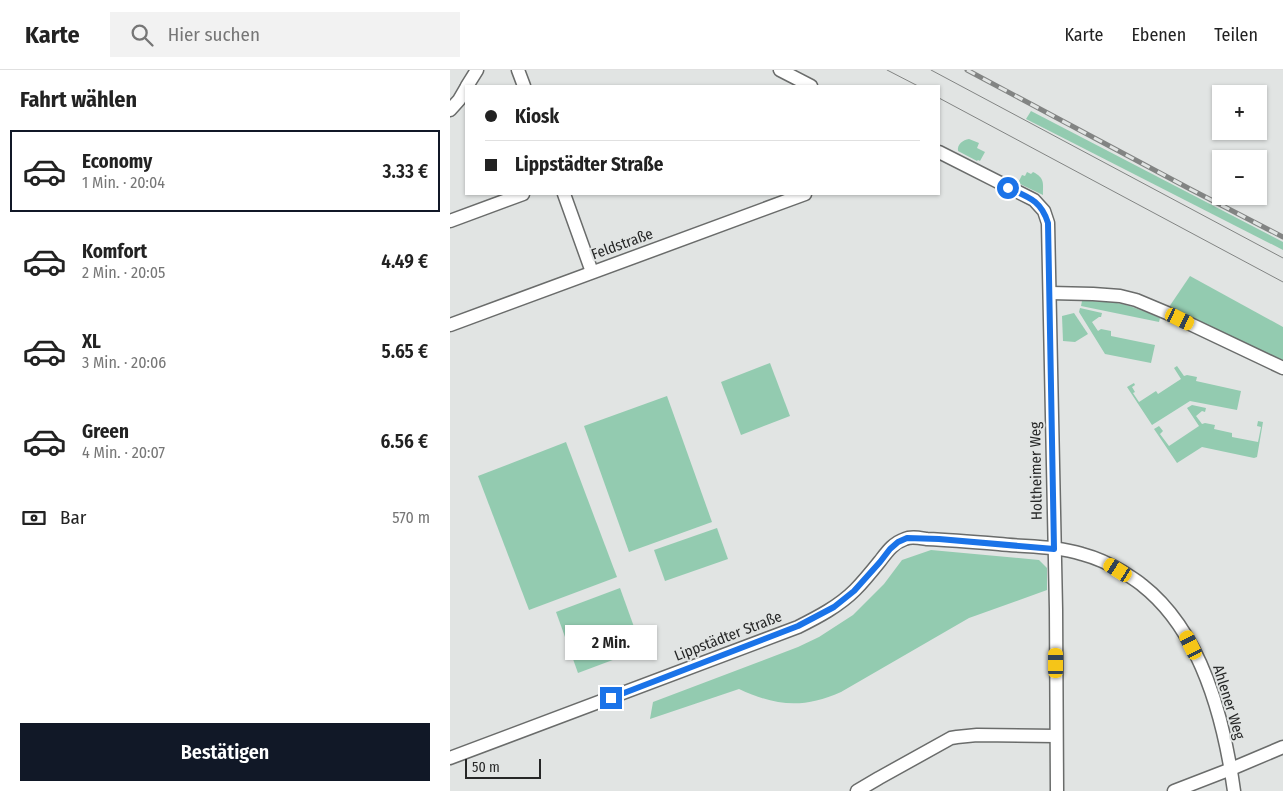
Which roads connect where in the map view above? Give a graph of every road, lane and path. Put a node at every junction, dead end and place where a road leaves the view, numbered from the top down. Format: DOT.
graph roads {
  1 [pos="477,70"];
  2 [pos="518,70"];
  3 [pos="780,70"];
  4 [pos="794,82"];
  5 [pos="468,85"];
  6 [pos="524,85"];
  7 [pos="807,85"];
  8 [pos="465,90"];
  9 [pos="450,110"];
  10 [pos="940,153"];
  11 [pos="520,195"];
  12 [pos="564,195"];
  13 [pos="801,195"];
  14 [pos="450,221"];
  15 [pos="592,272"];
  16 [pos="1050,294"];
  17 [pos="450,325"];
  18 [pos="1283,368"];
  19 [pos="939,539"];
  20 [pos="1054,549"];
  21 [pos="1056,736"];
  22 [pos="1283,747"];
  23 [pos="450,758"];
  24 [pos="1231,769"];
  25 [pos="857,791"];
  26 [pos="1057,791"];
  27 [pos="1174,791"];
  28 [pos="1234,791"];
  1 -- 5 [label="street"];
  2 -- 6 [label="street"];
  3 -- 4 [label="street"];
  4 -- 7 [label="street"];
  8 -- 9 [label="street"];
  10 -- 16 [label="street, Holtheimer Weg"];
  11 -- 14 [label="street"];
  12 -- 15 [label="street"];
  13 -- 15 [label="street, Feldstraße"];
  15 -- 17 [label="street, Feldstraße"];
  16 -- 18 [label="street"];
  16 -- 20 [label="street, Holtheimer Weg"];
  19 -- 20 [label="street, Ahlener Weg"];
  19 -- 23 [label="street, Lippstädter Straße"];
  20 -- 21 [label="street, Holtheimer Weg"];
  20 -- 24 [label="street, Ahlener Weg"];
  21 -- 25 [label="street"];
  21 -- 26 [label="street, Holtheimer Weg"];
  22 -- 24 [label="street"];
  24 -- 27 [label="street"];
  24 -- 28 [label="street, Ahlener Weg"];
}
